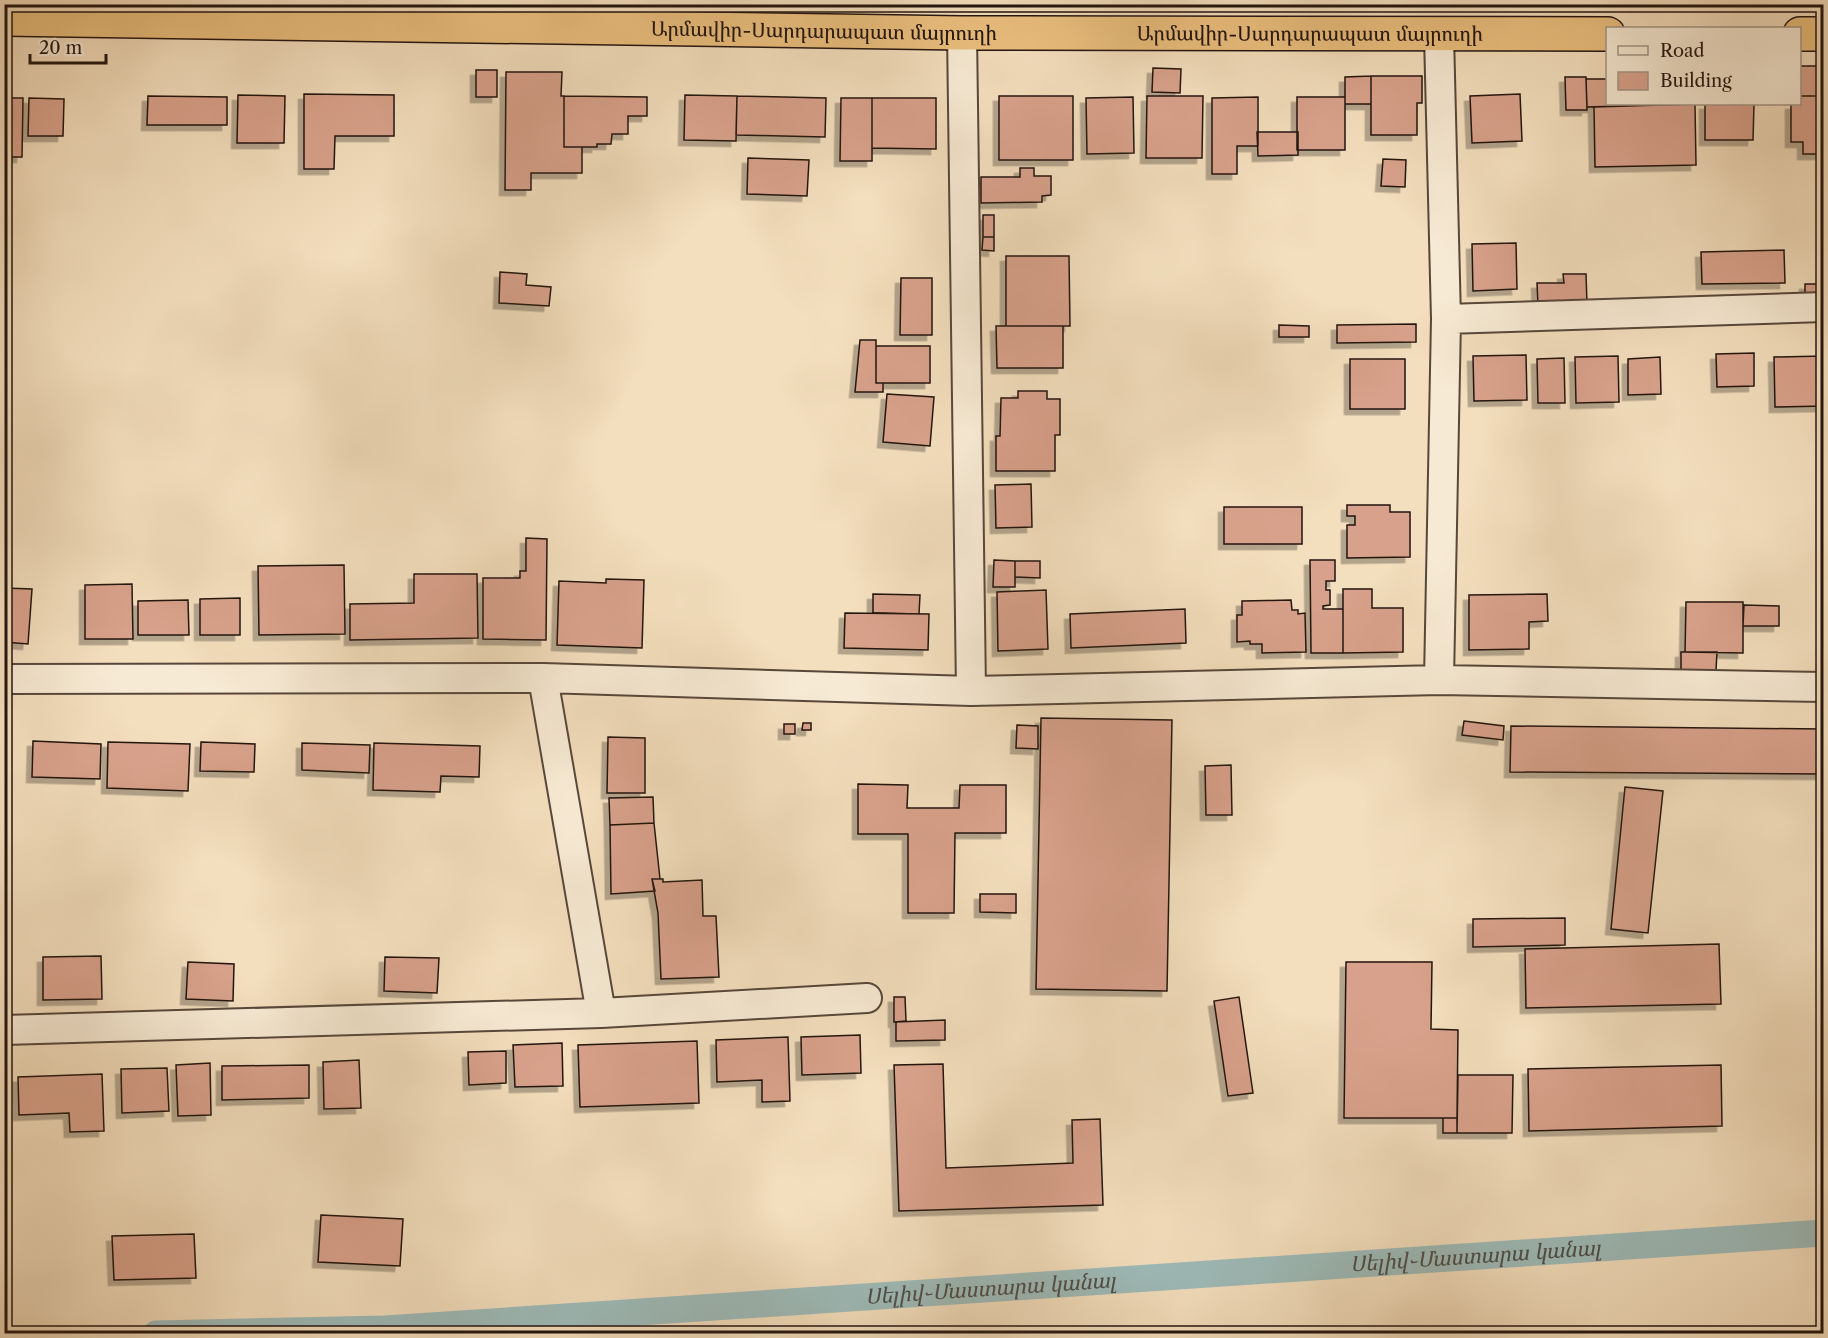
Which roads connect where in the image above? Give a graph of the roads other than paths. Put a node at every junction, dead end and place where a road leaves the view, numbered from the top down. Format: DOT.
graph roads {
  1 [pos="198,13"];
  2 [pos="4,19"];
  3 [pos="962,33"];
  4 [pos="1606,34"];
  5 [pos="1801,34"];
  6 [pos="1824,34"];
  7 [pos="1439,35"];
  8 [pos="1824,307"];
  9 [pos="1446,319"];
  10 [pos="543,678"];
  11 [pos="4,679"];
  12 [pos="1439,680"];
  13 [pos="1824,687"];
  14 [pos="971,691"];
  15 [pos="867,998"];
  16 [pos="601,1013"];
  17 [pos="4,1030"];
  1 -- 2 [label="highway, Արմավիր-Սարդարապատ մայրուղի"];
  1 -- 3 [label="highway, Արմավիր-Սարդարապատ մայրուղի"];
  3 -- 7 [label="highway, Արմավիր-Սարդարապատ մայրուղի"];
  3 -- 14 [label="street"];
  4 -- 7 [label="highway, Արմավիր-Սարդարապատ մայրուղի"];
  5 -- 6 [label="highway"];
  7 -- 9 [label="street"];
  8 -- 9 [label="street"];
  9 -- 12 [label="street"];
  10 -- 11 [label="street"];
  10 -- 14 [label="street"];
  10 -- 16 [label="street"];
  12 -- 13 [label="street"];
  12 -- 14 [label="street"];
  15 -- 16 [label="street"];
  16 -- 17 [label="street"];
}
